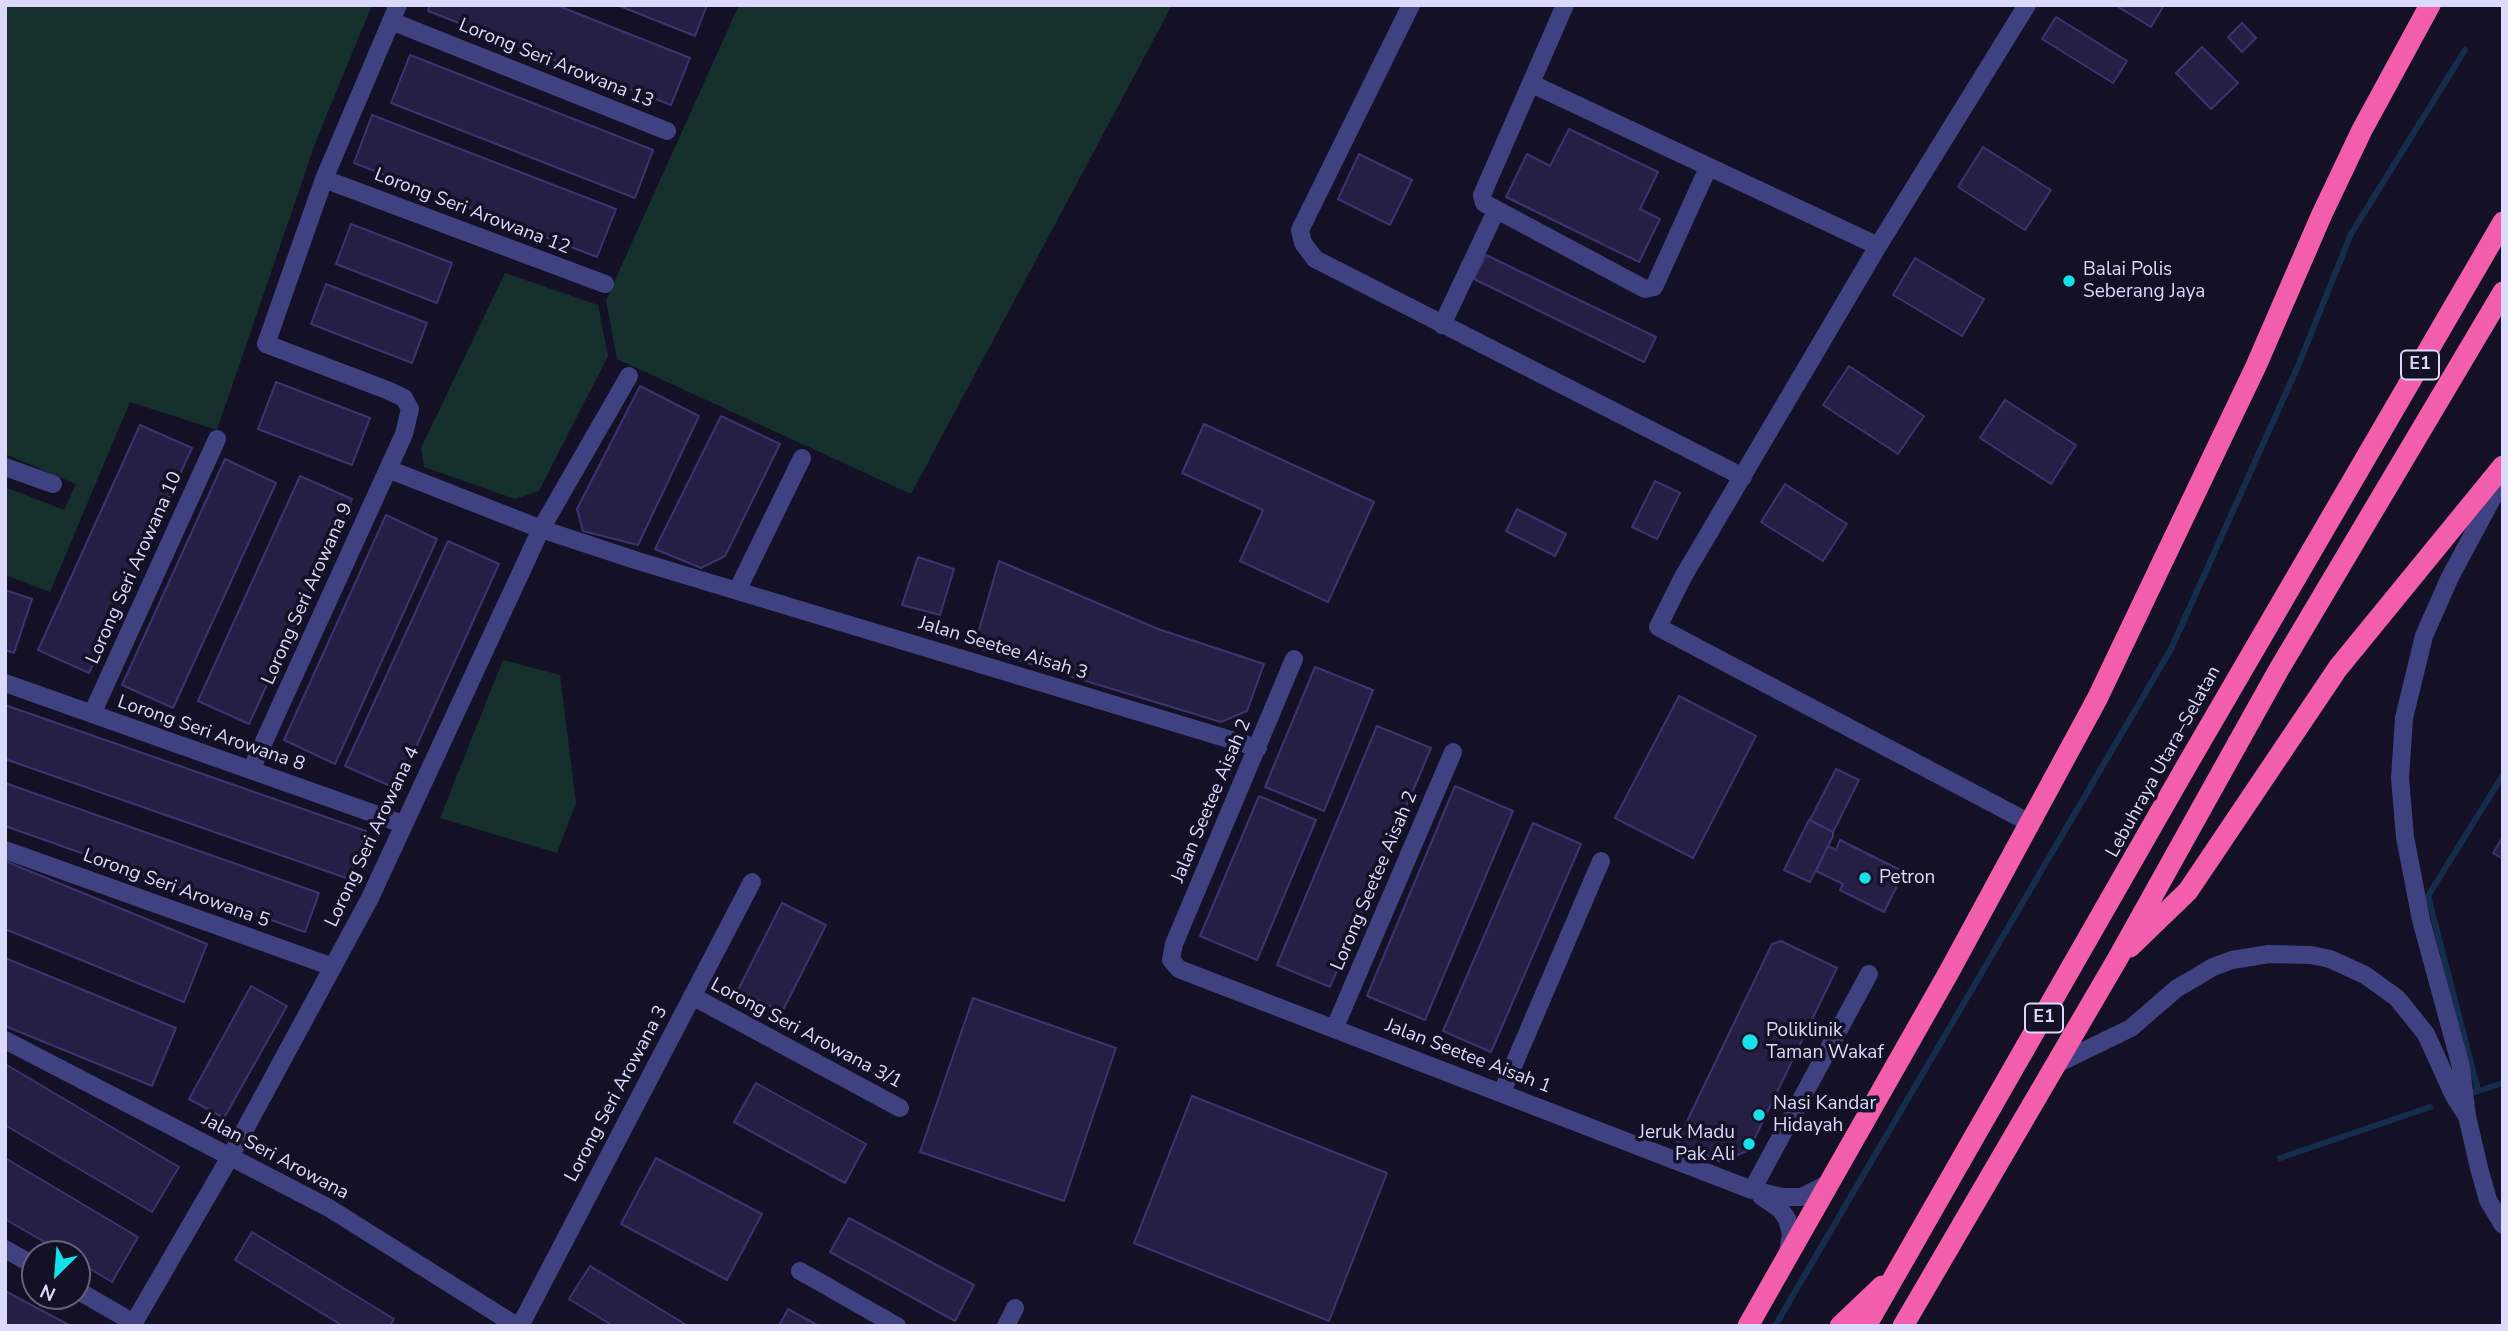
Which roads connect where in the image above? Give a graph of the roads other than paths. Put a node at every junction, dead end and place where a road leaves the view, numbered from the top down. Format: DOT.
graph roads {
  1 [pos="1411,5"];
  2 [pos="1565,5"];
  3 [pos="2027,5"];
  4 [pos="2430,5"];
  5 [pos="394,13"];
  6 [pos="1532,84"];
  7 [pos="667,131"];
  8 [pos="1708,168"];
  9 [pos="324,179"];
  10 [pos="1496,211"];
  11 [pos="2503,222"];
  12 [pos="1878,246"];
  13 [pos="605,284"];
  14 [pos="2503,292"];
  15 [pos="1442,325"];
  16 [pos="629,376"];
  17 [pos="217,439"];
  18 [pos="802,458"];
  19 [pos="5,467"];
  20 [pos="2503,468"];
  21 [pos="388,469"];
  22 [pos="1743,477"];
  23 [pos="53,484"];
  24 [pos="541,529"];
  25 [pos="737,591"];
  26 [pos="1294,659"];
  27 [pos="5,683"];
  28 [pos="92,714"];
  29 [pos="1258,748"];
  30 [pos="1453,752"];
  31 [pos="251,770"];
  32 [pos="2030,823"];
  33 [pos="403,824"];
  34 [pos="5,850"];
  35 [pos="1601,860"];
  36 [pos="752,882"];
  37 [pos="2118,958"];
  38 [pos="1171,960"];
  39 [pos="333,967"];
  40 [pos="1869,974"];
  41 [pos="692,996"];
  42 [pos="1335,1027"];
  43 [pos="5,1041"];
  44 [pos="2057,1064"];
  45 [pos="1502,1092"];
  46 [pos="900,1108"];
  47 [pos="2467,1116"];
  48 [pos="230,1157"];
  49 [pos="1830,1182"];
  50 [pos="1752,1190"];
  51 [pos="2503,1225"];
  52 [pos="5,1249"];
  53 [pos="21,1258"];
  54 [pos="1786,1260"];
  55 [pos="800,1270"];
  56 [pos="1899,1270"];
  57 [pos="91,1298"];
  58 [pos="1014,1308"];
  59 [pos="133,1324"];
  60 [pos="519,1326"];
  61 [pos="897,1326"];
  62 [pos="1006,1326"];
  63 [pos="1748,1326"];
  64 [pos="1840,1326"];
  65 [pos="1867,1326"];
  66 [pos="1903,1326"];
  1 -- 15 [label="street"];
  2 -- 6 [label="street"];
  3 -- 12 [label="street"];
  4 -- 32 [label="highway"];
  5 -- 7 [label="street, Lorong Seri Arowana 13"];
  5 -- 9 [label="street"];
  6 -- 8 [label="street"];
  6 -- 10 [label="street"];
  8 -- 10 [label="street"];
  8 -- 12 [label="street"];
  9 -- 13 [label="street, Lorong Seri Arowana 12"];
  9 -- 21 [label="street, Lorong Seri Arowana 9"];
  10 -- 15 [label="street"];
  11 -- 56 [label="highway, Lebuhraya Utara–Selatan / E1"];
  12 -- 22 [label="street"];
  14 -- 37 [label="highway, E1"];
  15 -- 22 [label="street"];
  16 -- 24 [label="street, Lorong Seri Arowana 4"];
  17 -- 28 [label="street, Lorong Seri Arowana 10"];
  18 -- 25 [label="street"];
  19 -- 23 [label="street"];
  20 -- 37 [label="highway"];
  20 -- 47 [label="street"];
  21 -- 24 [label="street, Jalan Seetee Aisah 3"];
  21 -- 31 [label="street, Lorong Seri Arowana 9"];
  22 -- 32 [label="street"];
  24 -- 25 [label="street, Jalan Seetee Aisah 3"];
  24 -- 33 [label="street, Lorong Seri Arowana 4"];
  25 -- 29 [label="street, Jalan Seetee Aisah 3"];
  26 -- 29 [label="street, Jalan Seetee Aisah 2"];
  27 -- 28 [label="street, Lorong Seri Arowana 8"];
  28 -- 31 [label="street, Lorong Seri Arowana 8"];
  29 -- 38 [label="street, Jalan Seetee Aisah 2"];
  30 -- 42 [label="street, Lorong Seetee Aisah 2"];
  31 -- 33 [label="street, Lorong Seri Arowana 8"];
  32 -- 49 [label="highway"];
  33 -- 39 [label="street, Lorong Seri Arowana 4"];
  34 -- 39 [label="street, Lorong Seri Arowana 5"];
  35 -- 45 [label="street"];
  36 -- 41 [label="street, Lorong Seri Arowana 3"];
  37 -- 44 [label="highway, E1"];
  38 -- 42 [label="street, Jalan Seetee Aisah 1"];
  39 -- 48 [label="street, Lorong Seri Arowana 4"];
  40 -- 50 [label="street"];
  41 -- 46 [label="street, Lorong Seri Arowana 3/1"];
  41 -- 60 [label="street, Lorong Seri Arowana 3"];
  42 -- 45 [label="street, Jalan Seetee Aisah 1"];
  43 -- 48 [label="street, Jalan Seri Arowana"];
  44 -- 47 [label="street"];
  44 -- 66 [label="highway, E1"];
  45 -- 50 [label="street, Jalan Seetee Aisah 1"];
  47 -- 51 [label="street"];
  48 -- 59 [label="street, Lorong Seri Arowana 4"];
  48 -- 60 [label="street, Jalan Seri Arowana"];
  49 -- 50 [label="street, Jalan Seetee Aisah 1"];
  49 -- 54 [label="highway"];
  50 -- 54 [label="street, Jalan Seetee Aisah 1"];
  52 -- 53 [label="street"];
  54 -- 63 [label="highway"];
  55 -- 61 [label="street"];
  56 -- 64 [label="highway"];
  56 -- 65 [label="highway, Lebuhraya Utara–Selatan / E1"];
  57 -- 59 [label="street"];
  58 -- 62 [label="street"];
}
